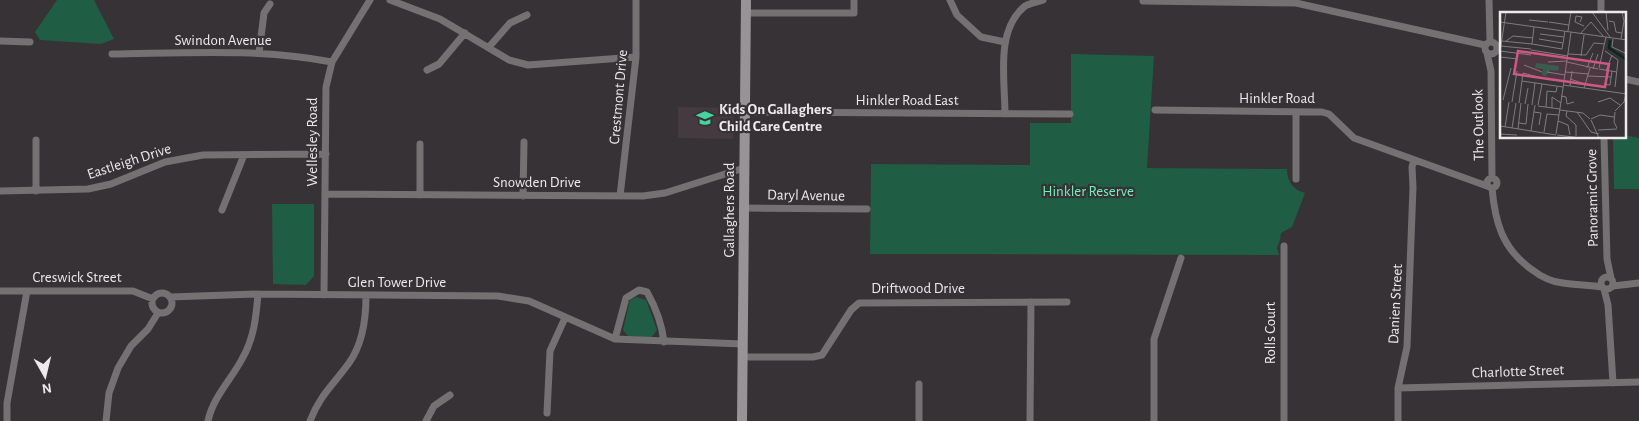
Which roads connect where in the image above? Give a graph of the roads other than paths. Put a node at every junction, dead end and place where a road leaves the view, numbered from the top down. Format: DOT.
graph roads {
  1 [pos="370,0"];
  2 [pos="390,0"];
  3 [pos="636,0"];
  4 [pos="746,0"];
  5 [pos="854,0"];
  6 [pos="950,0"];
  7 [pos="1043,0"];
  8 [pos="1489,0"];
  9 [pos="1143,1"];
  10 [pos="270,4"];
  11 [pos="746,13"];
  12 [pos="527,15"];
  13 [pos="465,33"];
  14 [pos="0,41"];
  15 [pos="30,42"];
  16 [pos="1005,42"];
  17 [pos="489,47"];
  18 [pos="1492,48"];
  19 [pos="259,53"];
  20 [pos="112,54"];
  21 [pos="636,57"];
  22 [pos="332,62"];
  23 [pos="427,70"];
  24 [pos="1626,79"];
  25 [pos="1639,82"];
  26 [pos="1155,110"];
  27 [pos="744,112"];
  28 [pos="1296,112"];
  29 [pos="1005,114"];
  30 [pos="1070,114"];
  31 [pos="1604,139"];
  32 [pos="36,140"];
  33 [pos="524,142"];
  34 [pos="420,144"];
  35 [pos="326,154"];
  36 [pos="244,155"];
  37 [pos="1417,161"];
  38 [pos="744,168"];
  39 [pos="1296,179"];
  40 [pos="1490,183"];
  41 [pos="0,191"];
  42 [pos="36,191"];
  43 [pos="326,194"];
  44 [pos="420,195"];
  45 [pos="523,196"];
  46 [pos="620,196"];
  47 [pos="744,208"];
  48 [pos="867,209"];
  49 [pos="222,210"];
  50 [pos="1284,246"];
  51 [pos="1181,258"];
  52 [pos="1608,283"];
  53 [pos="1636,283"];
  54 [pos="0,291"];
  55 [pos="27,291"];
  56 [pos="258,294"];
  57 [pos="324,295"];
  58 [pos="366,296"];
  59 [pos="170,297"];
  60 [pos="153,299"];
  61 [pos="1031,302"];
  62 [pos="1068,302"];
  63 [pos="158,313"];
  64 [pos="565,318"];
  65 [pos="615,339"];
  66 [pos="664,342"];
  67 [pos="743,344"];
  68 [pos="743,357"];
  69 [pos="1639,382"];
  70 [pos="1612,383"];
  71 [pos="919,384"];
  72 [pos="1398,388"];
  73 [pos="450,395"];
  74 [pos="547,413"];
  75 [pos="7,421"];
  76 [pos="106,421"];
  77 [pos="208,421"];
  78 [pos="310,421"];
  79 [pos="426,421"];
  80 [pos="742,421"];
  81 [pos="919,421"];
  82 [pos="1030,421"];
  83 [pos="1154,421"];
  84 [pos="1284,421"];
  85 [pos="1398,421"];
  1 -- 22 [label="street, Wellesley Road"];
  2 -- 13 [label="street"];
  3 -- 21 [label="street, Crestmont Drive"];
  4 -- 11 [label="street, Gallaghers Road"];
  5 -- 11 [label="street"];
  6 -- 16 [label="street"];
  7 -- 16 [label="street"];
  8 -- 18 [label="street, The Outlook"];
  9 -- 18 [label="street"];
  10 -- 19 [label="street"];
  11 -- 27 [label="street, Gallaghers Road"];
  12 -- 17 [label="street"];
  13 -- 17 [label="street"];
  13 -- 23 [label="street"];
  14 -- 15 [label="street"];
  16 -- 29 [label="street"];
  17 -- 21 [label="street"];
  18 -- 40 [label="street, The Outlook"];
  19 -- 20 [label="street, Swindon Avenue"];
  19 -- 22 [label="street, Swindon Avenue"];
  21 -- 46 [label="street, Crestmont Drive"];
  22 -- 35 [label="street, Wellesley Road"];
  24 -- 25 [label="street"];
  26 -- 28 [label="street, Hinkler Road"];
  27 -- 29 [label="street, Hinkler Road East"];
  27 -- 38 [label="street, Gallaghers Road"];
  28 -- 37 [label="street, Hinkler Road"];
  28 -- 39 [label="street"];
  29 -- 30 [label="street, Hinkler Road East"];
  31 -- 52 [label="street, Panoramic Grove"];
  32 -- 42 [label="street"];
  33 -- 45 [label="street"];
  34 -- 44 [label="street"];
  35 -- 36 [label="street, Eastleigh Drive"];
  35 -- 43 [label="street, Wellesley Road"];
  36 -- 42 [label="street, Eastleigh Drive"];
  36 -- 49 [label="street"];
  37 -- 40 [label="street, Hinkler Road"];
  37 -- 72 [label="street, Danien Street"];
  38 -- 46 [label="street, Snowden Drive"];
  38 -- 47 [label="street, Gallaghers Road"];
  40 -- 52 [label="street"];
  41 -- 42 [label="street, Eastleigh Drive"];
  43 -- 44 [label="street, Snowden Drive"];
  43 -- 57 [label="street, Wellesley Road"];
  44 -- 45 [label="street, Snowden Drive"];
  45 -- 46 [label="street, Snowden Drive"];
  47 -- 48 [label="street, Daryl Avenue"];
  47 -- 67 [label="street, Gallaghers Road"];
  50 -- 84 [label="street, Rolls Court"];
  51 -- 83 [label="street"];
  52 -- 53 [label="street"];
  52 -- 70 [label="street, Panoramic Grove"];
  54 -- 55 [label="street, Creswick Street"];
  55 -- 60 [label="street, Creswick Street"];
  55 -- 75 [label="street"];
  56 -- 57 [label="street, Glen Tower Drive"];
  56 -- 59 [label="street, Glen Tower Drive"];
  56 -- 77 [label="street"];
  57 -- 58 [label="street, Glen Tower Drive"];
  58 -- 64 [label="street, Glen Tower Drive"];
  58 -- 78 [label="street"];
  59 -- 60 [label="street"];
  59 -- 63 [label="street"];
  60 -- 63 [label="street"];
  61 -- 62 [label="street, Driftwood Drive"];
  61 -- 68 [label="street, Driftwood Drive"];
  61 -- 82 [label="street"];
  63 -- 76 [label="street"];
  64 -- 65 [label="street, Glen Tower Drive"];
  64 -- 74 [label="street"];
  65 -- 66 [label="street, Glen Tower Drive"];
  65 -- 66 [label="street"];
  66 -- 67 [label="street, Glen Tower Drive"];
  67 -- 68 [label="street, Gallaghers Road"];
  68 -- 80 [label="street, Gallaghers Road"];
  69 -- 70 [label="street, Charlotte Street"];
  70 -- 72 [label="street, Charlotte Street"];
  71 -- 81 [label="street"];
  72 -- 85 [label="street, Danien Street"];
  73 -- 79 [label="street"];
}
